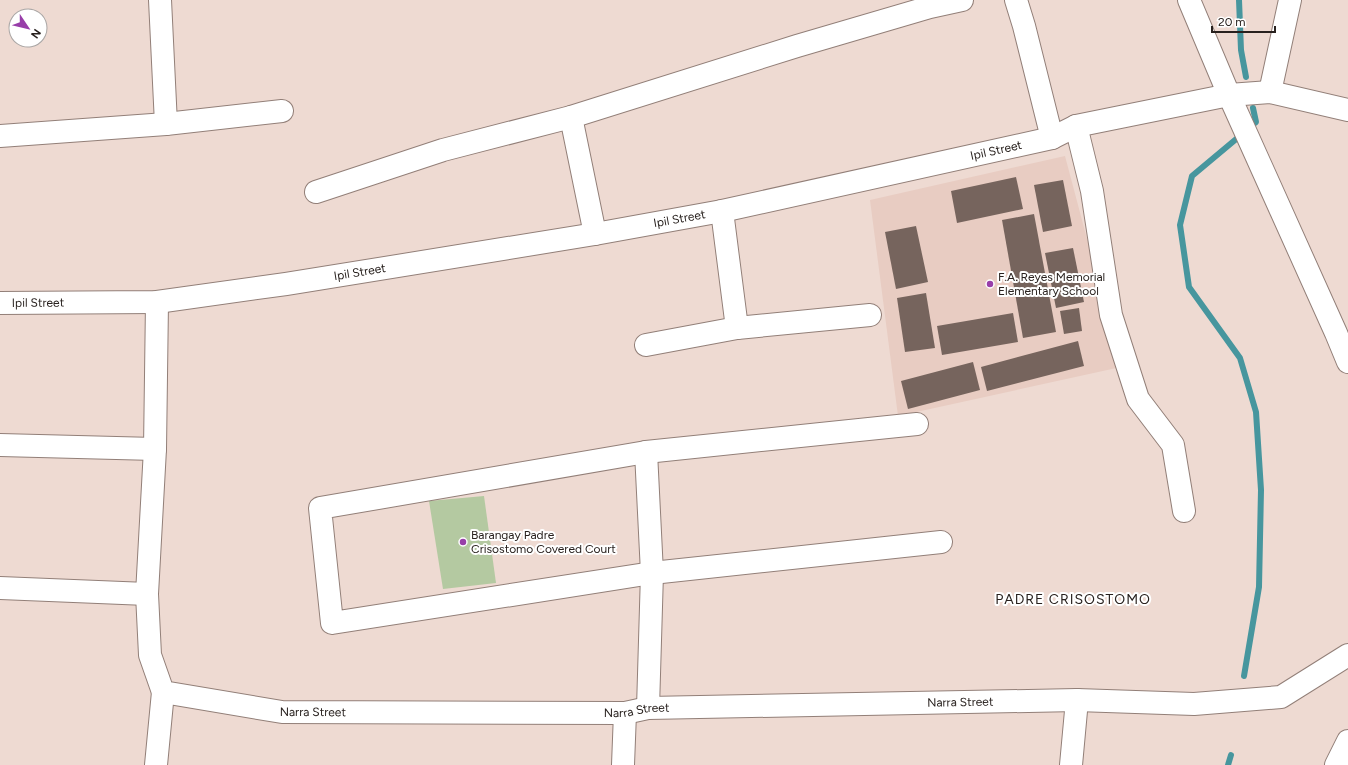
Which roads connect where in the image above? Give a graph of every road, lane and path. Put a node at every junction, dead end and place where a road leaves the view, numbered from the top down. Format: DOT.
graph roads {
  1 [pos="160,0"];
  2 [pos="962,0"];
  3 [pos="1016,0"];
  4 [pos="1190,0"];
  5 [pos="1290,0"];
  6 [pos="1270,92"];
  7 [pos="1229,95"];
  8 [pos="1348,110"];
  9 [pos="282,111"];
  10 [pos="571,118"];
  11 [pos="166,124"];
  12 [pos="1076,126"];
  13 [pos="0,136"];
  14 [pos="1052,138"];
  15 [pos="316,192"];
  16 [pos="722,211"];
  17 [pos="595,234"];
  18 [pos="157,302"];
  19 [pos="0,303"];
  20 [pos="870,315"];
  21 [pos="737,328"];
  22 [pos="646,345"];
  23 [pos="1348,362"];
  24 [pos="918,424"];
  25 [pos="0,445"];
  26 [pos="155,449"];
  27 [pos="646,452"];
  28 [pos="1184,511"];
  29 [pos="941,542"];
  30 [pos="652,573"];
  31 [pos="0,588"];
  32 [pos="147,594"];
  33 [pos="1348,655"];
  34 [pos="163,692"];
  35 [pos="1077,700"];
  36 [pos="648,708"];
  37 [pos="625,713"];
  38 [pos="1348,741"];
  39 [pos="156,765"];
  40 [pos="623,765"];
  41 [pos="1071,765"];
  42 [pos="1336,765"];
  1 -- 11 [label="street"];
  2 -- 10 [label="street"];
  3 -- 14 [label="street"];
  4 -- 7 [label="street"];
  5 -- 6 [label="street"];
  6 -- 7 [label="street, Ipil Street"];
  6 -- 8 [label="street, Ipil Street"];
  7 -- 12 [label="street, Ipil Street"];
  7 -- 23 [label="street"];
  9 -- 11 [label="street"];
  10 -- 15 [label="street"];
  10 -- 17 [label="street"];
  11 -- 13 [label="street"];
  12 -- 14 [label="street, Ipil Street"];
  12 -- 28 [label="street"];
  14 -- 16 [label="street, Ipil Street"];
  16 -- 17 [label="street, Ipil Street"];
  16 -- 21 [label="street"];
  17 -- 18 [label="street, Ipil Street"];
  18 -- 19 [label="street, Ipil Street"];
  18 -- 26 [label="street"];
  20 -- 21 [label="street"];
  21 -- 22 [label="street"];
  24 -- 27 [label="street"];
  25 -- 26 [label="street"];
  26 -- 32 [label="street"];
  27 -- 30 [label="street"];
  27 -- 30 [label="street"];
  29 -- 30 [label="street"];
  30 -- 36 [label="street"];
  31 -- 32 [label="street"];
  32 -- 34 [label="street"];
  33 -- 35 [label="street, Narra Street"];
  34 -- 37 [label="street, Narra Street"];
  34 -- 39 [label="street"];
  35 -- 36 [label="street, Narra Street"];
  35 -- 41 [label="street"];
  36 -- 37 [label="street, Narra Street"];
  37 -- 40 [label="street"];
  38 -- 42 [label="street"];
}
